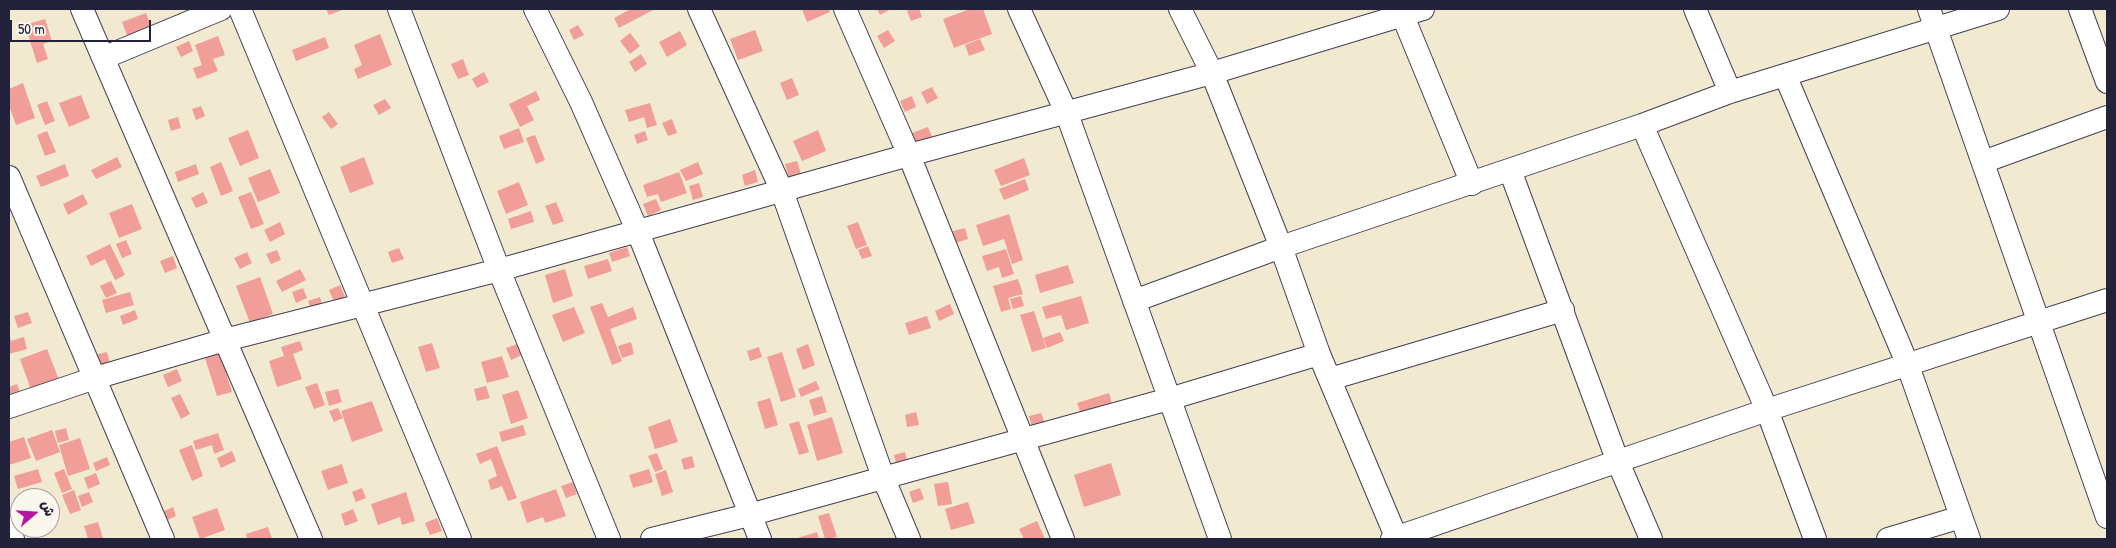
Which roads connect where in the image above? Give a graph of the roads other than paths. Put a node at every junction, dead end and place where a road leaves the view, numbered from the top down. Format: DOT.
graph roads {
  1 [pos="82,9"];
  2 [pos="221,9"];
  3 [pos="240,9"];
  4 [pos="399,9"];
  5 [pos="535,9"];
  6 [pos="699,9"];
  7 [pos="845,9"];
  8 [pos="1019,9"];
  9 [pos="1180,9"];
  10 [pos="1695,9"];
  11 [pos="1998,9"];
  12 [pos="2080,9"];
  13 [pos="1409,11"];
  14 [pos="1933,19"];
  15 [pos="103,58"];
  16 [pos="1212,73"];
  17 [pos="1785,75"];
  18 [pos="2106,78"];
  19 [pos="1730,92"];
  20 [pos="1066,114"];
  21 [pos="2107,117"];
  22 [pos="1642,125"];
  23 [pos="909,155"];
  24 [pos="1983,162"];
  25 [pos="1510,170"];
  26 [pos="9,177"];
  27 [pos="1472,184"];
  28 [pos="782,192"];
  29 [pos="638,232"];
  30 [pos="1281,247"];
  31 [pos="499,270"];
  32 [pos="2107,300"];
  33 [pos="1134,301"];
  34 [pos="362,305"];
  35 [pos="1563,310"];
  36 [pos="2038,322"];
  37 [pos="225,340"];
  38 [pos="1319,354"];
  39 [pos="1907,363"];
  40 [pos="95,378"];
  41 [pos="1330,379"];
  42 [pos="1169,400"];
  43 [pos="9,407"];
  44 [pos="1767,410"];
  45 [pos="1021,439"];
  46 [pos="1618,462"];
  47 [pos="883,477"];
  48 [pos="749,515"];
  49 [pos="1961,517"];
  50 [pos="2107,517"];
  51 [pos="9,528"];
  52 [pos="13,539"];
  53 [pos="163,539"];
  54 [pos="311,539"];
  55 [pos="460,539"];
  56 [pos="609,539"];
  57 [pos="652,539"];
  58 [pos="760,539"];
  59 [pos="909,539"];
  60 [pos="1063,539"];
  61 [pos="1220,539"];
  62 [pos="1395,539"];
  63 [pos="1651,539"];
  64 [pos="1815,539"];
  65 [pos="1888,539"];
  66 [pos="1969,539"];
  1 -- 15 [label="street"];
  2 -- 15 [label="street"];
  3 -- 34 [label="street"];
  4 -- 31 [label="street"];
  5 -- 29 [label="street"];
  6 -- 28 [label="street"];
  7 -- 23 [label="street"];
  8 -- 20 [label="street"];
  9 -- 16 [label="street"];
  10 -- 19 [label="street"];
  11 -- 14 [label="street"];
  12 -- 18 [label="street"];
  13 -- 16 [label="street"];
  13 -- 27 [label="street"];
  14 -- 17 [label="street"];
  14 -- 24 [label="street"];
  15 -- 37 [label="street"];
  16 -- 20 [label="street"];
  16 -- 30 [label="street"];
  17 -- 19 [label="street"];
  17 -- 39 [label="street"];
  19 -- 22 [label="street"];
  20 -- 23 [label="street"];
  20 -- 33 [label="street"];
  21 -- 24 [label="street"];
  22 -- 25 [label="street"];
  22 -- 44 [label="street"];
  23 -- 28 [label="street"];
  23 -- 45 [label="street"];
  24 -- 36 [label="street"];
  25 -- 27 [label="street"];
  25 -- 35 [label="street"];
  26 -- 40 [label="street"];
  27 -- 30 [label="street"];
  28 -- 29 [label="street"];
  28 -- 47 [label="street"];
  29 -- 31 [label="street"];
  29 -- 48 [label="street"];
  30 -- 33 [label="street"];
  30 -- 38 [label="street"];
  31 -- 34 [label="street"];
  31 -- 56 [label="street"];
  32 -- 36 [label="street"];
  33 -- 42 [label="street"];
  34 -- 37 [label="street"];
  34 -- 55 [label="street"];
  35 -- 41 [label="street"];
  35 -- 46 [label="street"];
  36 -- 39 [label="street"];
  36 -- 50 [label="street"];
  37 -- 40 [label="street"];
  37 -- 54 [label="street"];
  38 -- 41 [label="street"];
  38 -- 42 [label="street"];
  39 -- 44 [label="street"];
  39 -- 49 [label="street"];
  40 -- 43 [label="street"];
  40 -- 53 [label="street"];
  41 -- 62 [label="street"];
  42 -- 45 [label="street"];
  42 -- 61 [label="street"];
  44 -- 46 [label="street"];
  44 -- 64 [label="street"];
  45 -- 47 [label="street"];
  45 -- 60 [label="street"];
  46 -- 62 [label="street"];
  46 -- 63 [label="street"];
  47 -- 48 [label="street"];
  47 -- 59 [label="street"];
  48 -- 57 [label="street"];
  48 -- 58 [label="street"];
  49 -- 65 [label="street"];
  49 -- 66 [label="street"];
  51 -- 52 [label="street"];
}
